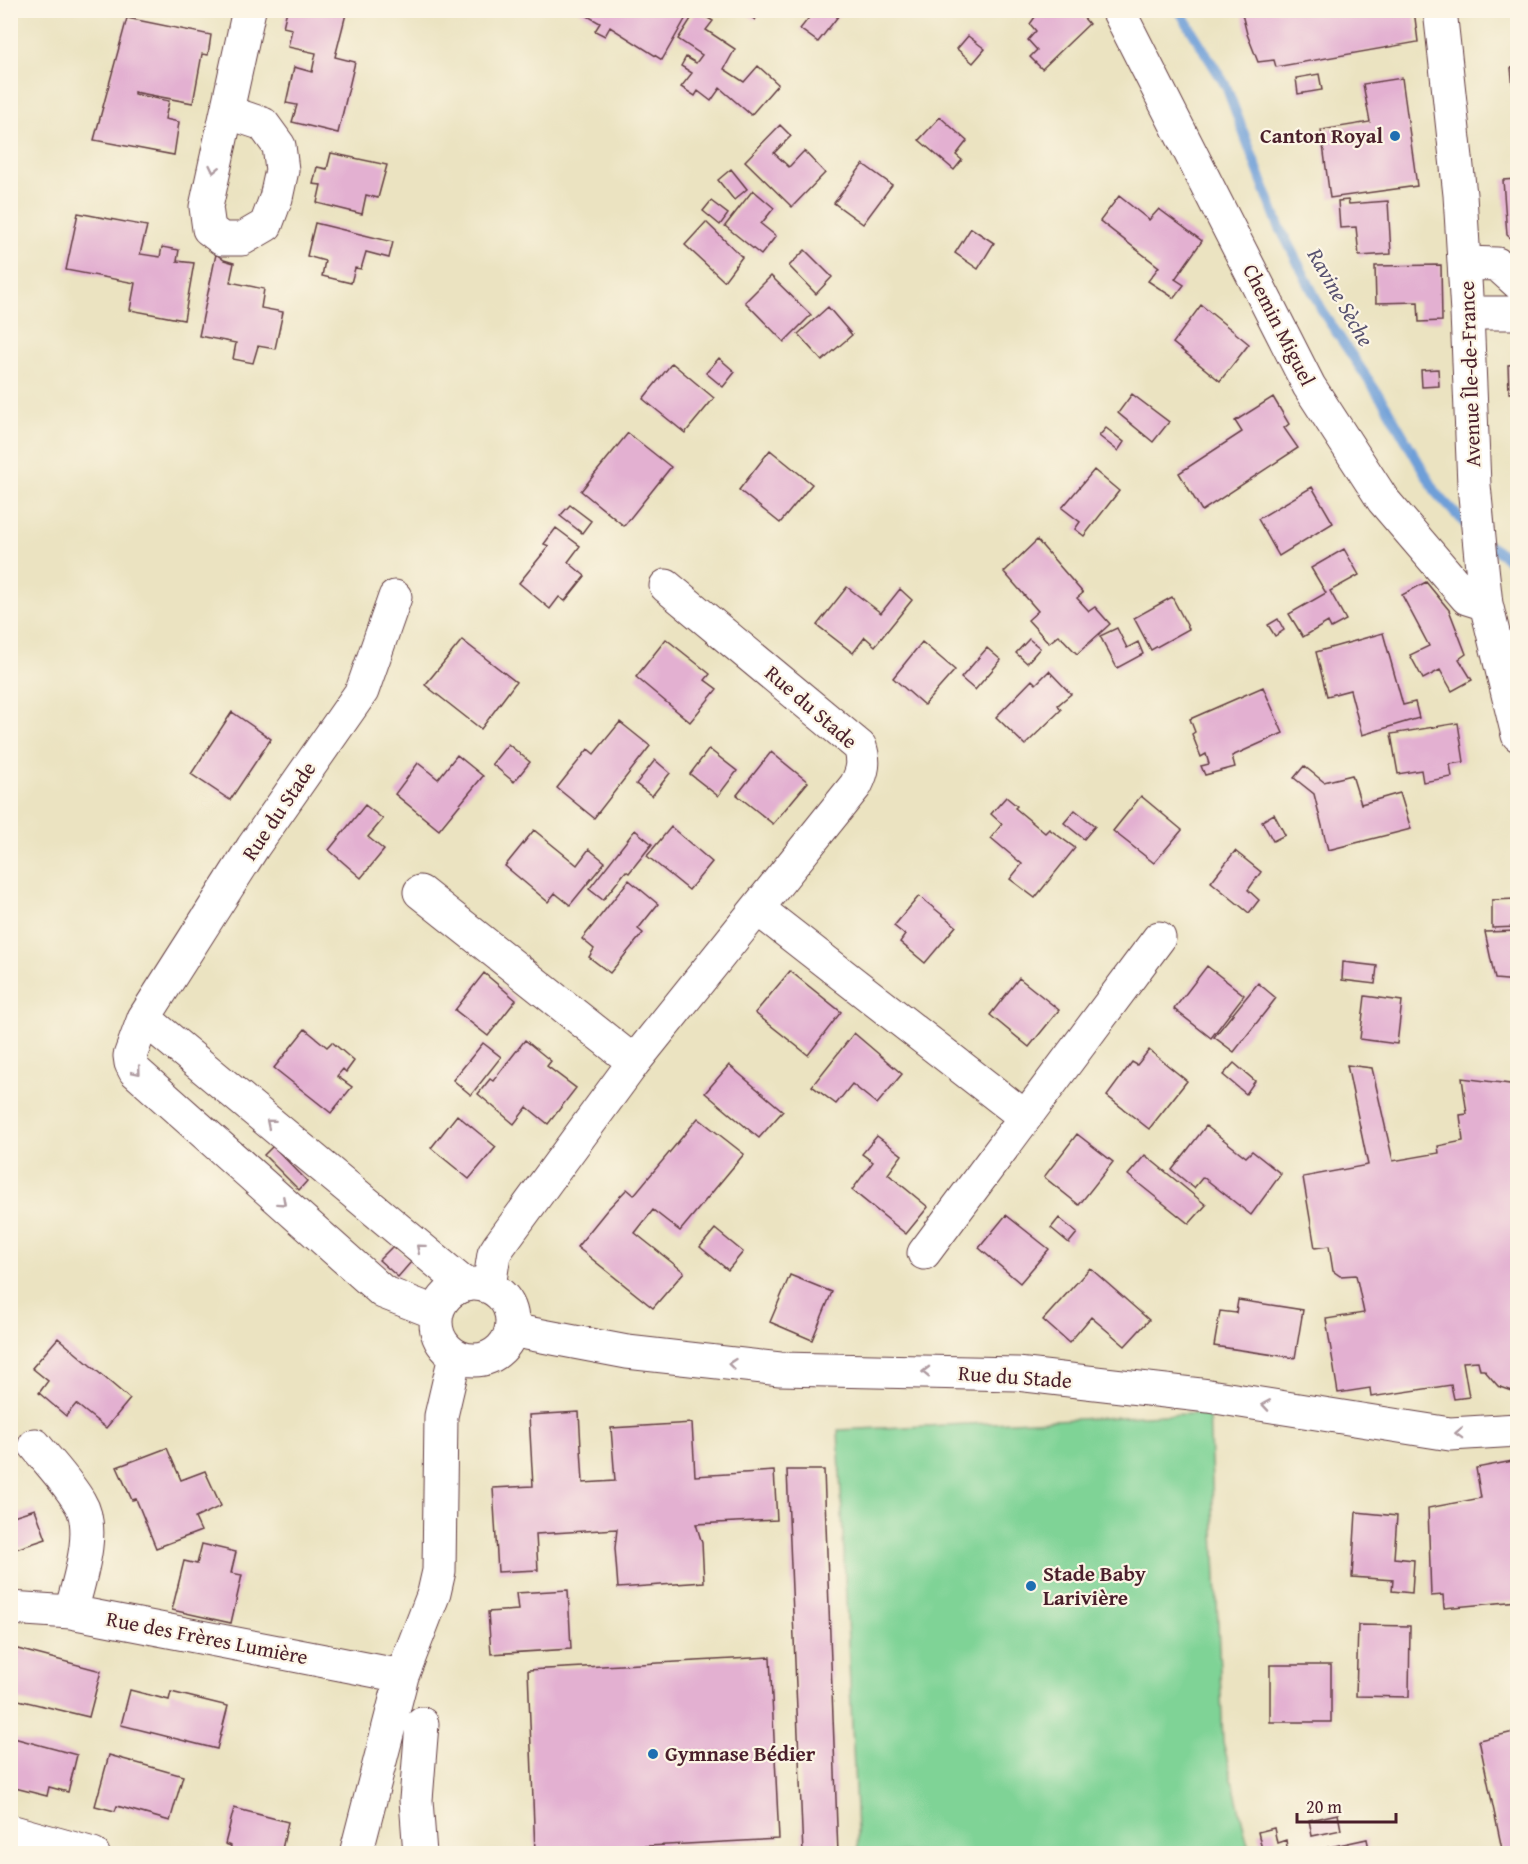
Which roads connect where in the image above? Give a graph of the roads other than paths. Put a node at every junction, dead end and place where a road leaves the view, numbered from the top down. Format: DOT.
graph roads {
  1 [pos="249,10"];
  2 [pos="1118,10"];
  3 [pos="1440,10"];
  4 [pos="227,112"];
  5 [pos="1465,263"];
  6 [pos="1518,283"];
  7 [pos="1467,313"];
  8 [pos="1518,313"];
  9 [pos="666,586"];
  10 [pos="395,597"];
  11 [pos="1486,604"];
  12 [pos="1518,735"];
  13 [pos="420,892"];
  14 [pos="758,909"];
  15 [pos="1159,938"];
  16 [pos="144,1018"];
  17 [pos="634,1062"];
  18 [pos="1026,1117"];
  19 [pos="924,1253"];
  20 [pos="477,1286"];
  21 [pos="437,1313"];
  22 [pos="511,1330"];
  23 [pos="455,1356"];
  24 [pos="1518,1430"];
  25 [pos="35,1444"];
  26 [pos="10,1608"];
  27 [pos="71,1612"];
  28 [pos="402,1676"];
  29 [pos="422,1724"];
  30 [pos="372,1792"];
  31 [pos="416,1800"];
  32 [pos="10,1830"];
  33 [pos="93,1854"];
  34 [pos="356,1854"];
  35 [pos="420,1854"];
  1 -- 4 [label="street"];
  2 -- 11 [label="street, Chemin Miguel"];
  3 -- 5 [label="street, Avenue Île-de-France"];
  5 -- 6 [label="street"];
  5 -- 7 [label="street, Avenue Île-de-France"];
  7 -- 8 [label="street"];
  7 -- 11 [label="street, Avenue Île-de-France"];
  9 -- 14 [label="street, Rue du Stade"];
  10 -- 16 [label="street, Rue du Stade"];
  11 -- 12 [label="street, Avenue Île-de-France"];
  13 -- 17 [label="street"];
  14 -- 17 [label="street, Rue du Stade"];
  14 -- 18 [label="street"];
  15 -- 18 [label="street"];
  20 -- 16 [label="street, one-way"];
  16 -- 21 [label="street, Rue du Stade, one-way"];
  17 -- 20 [label="street, Rue du Stade"];
  18 -- 19 [label="street"];
  20 -- 21 [label="street"];
  20 -- 22 [label="street"];
  21 -- 23 [label="street"];
  22 -- 23 [label="street"];
  24 -- 22 [label="street, Rue du Stade, one-way"];
  23 -- 28 [label="street"];
  25 -- 27 [label="street"];
  26 -- 27 [label="street, Rue des Frères Lumière"];
  27 -- 28 [label="street, Rue des Frères Lumière"];
  28 -- 30 [label="street"];
  29 -- 31 [label="street"];
  30 -- 31 [label="street"];
  30 -- 34 [label="street"];
  31 -- 35 [label="street"];
  32 -- 33 [label="street"];
}
